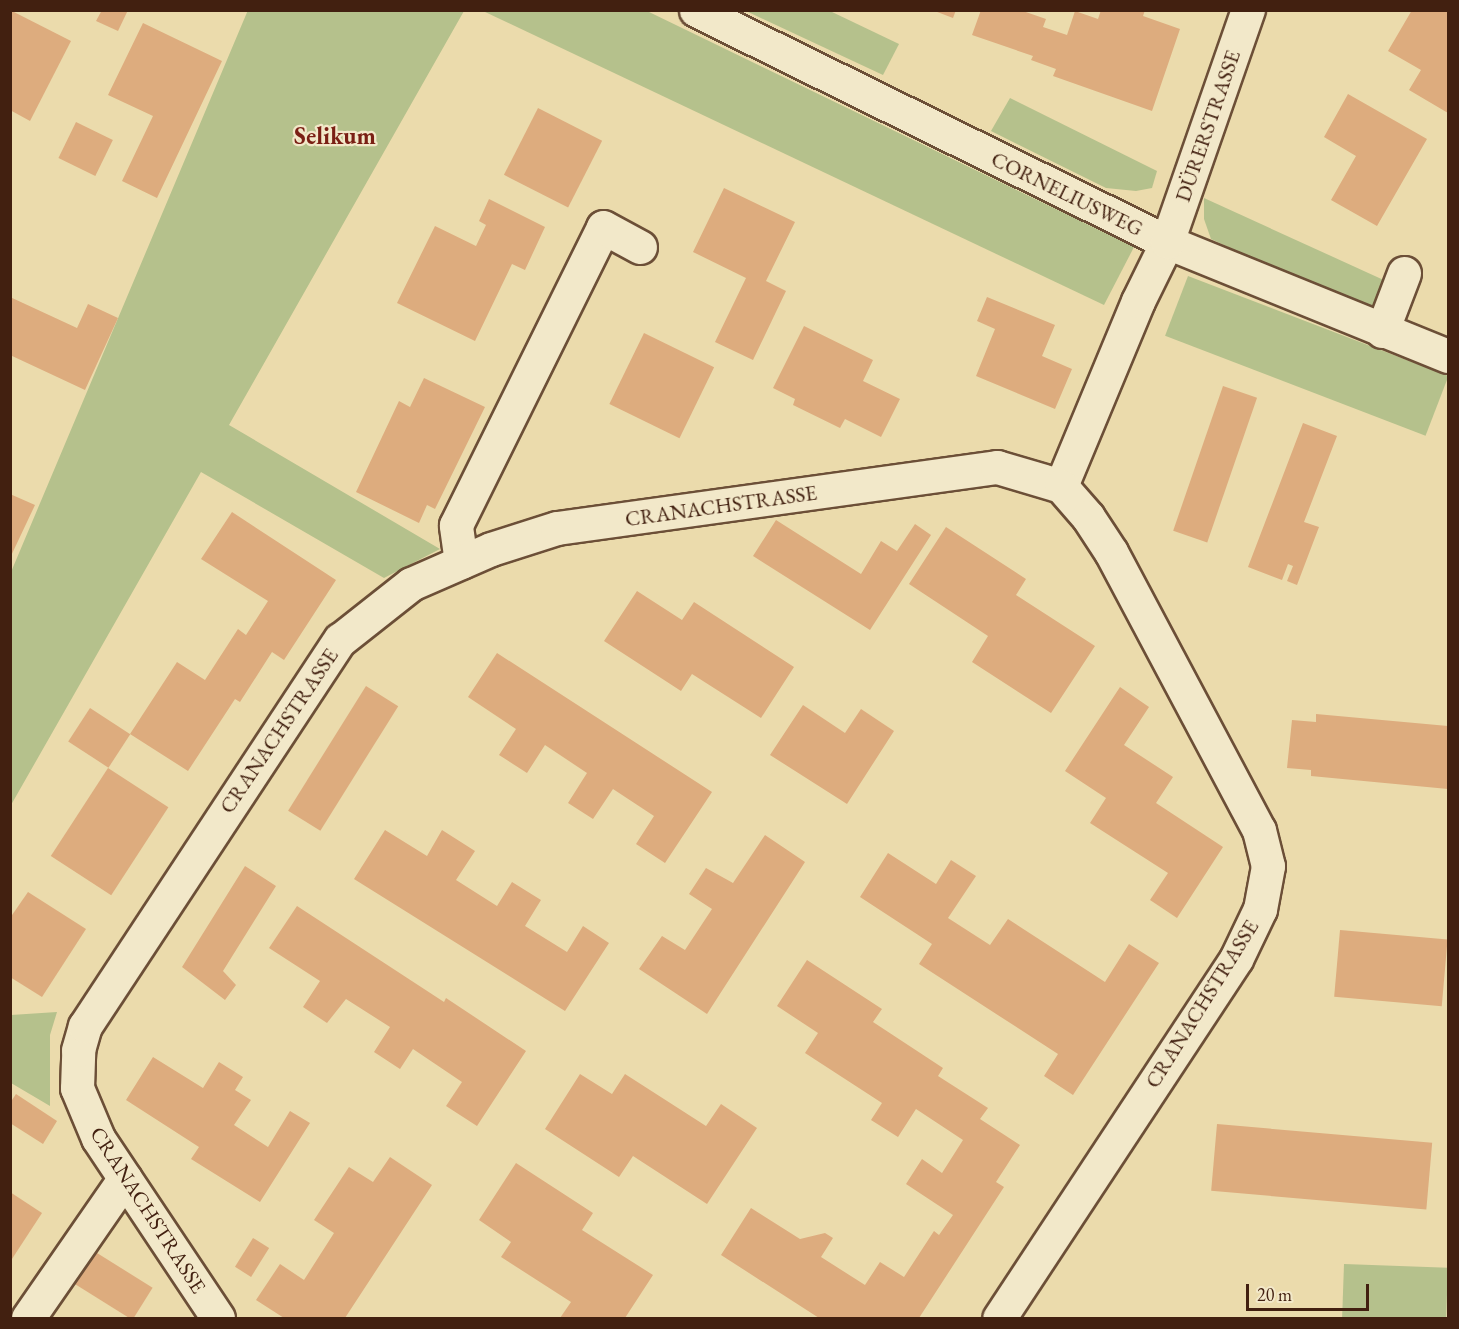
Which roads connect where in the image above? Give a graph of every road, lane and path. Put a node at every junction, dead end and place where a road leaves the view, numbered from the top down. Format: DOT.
graph roads {
  1 [pos="696,10"];
  2 [pos="1248,10"];
  3 [pos="1167,242"];
  4 [pos="640,246"];
  5 [pos="1404,273"];
  6 [pos="1382,332"];
  7 [pos="1449,356"];
  8 [pos="1061,486"];
  9 [pos="461,562"];
  10 [pos="125,1178"];
  11 [pos="28,1318"];
  12 [pos="218,1318"];
  13 [pos="999,1318"];
  1 -- 3 [label="street, CORNELIUSWEG"];
  2 -- 3 [label="street, DÜRERSTRASSE"];
  3 -- 6 [label="street, CORNELIUSWEG"];
  3 -- 8 [label="street"];
  4 -- 9 [label="street"];
  5 -- 6 [label="street"];
  6 -- 7 [label="street, CORNELIUSWEG"];
  8 -- 9 [label="street, CRANACHSTRASSE"];
  8 -- 13 [label="street, CRANACHSTRASSE"];
  9 -- 10 [label="street, CRANACHSTRASSE"];
  10 -- 11 [label="street"];
  10 -- 12 [label="street, CRANACHSTRASSE"];
}
